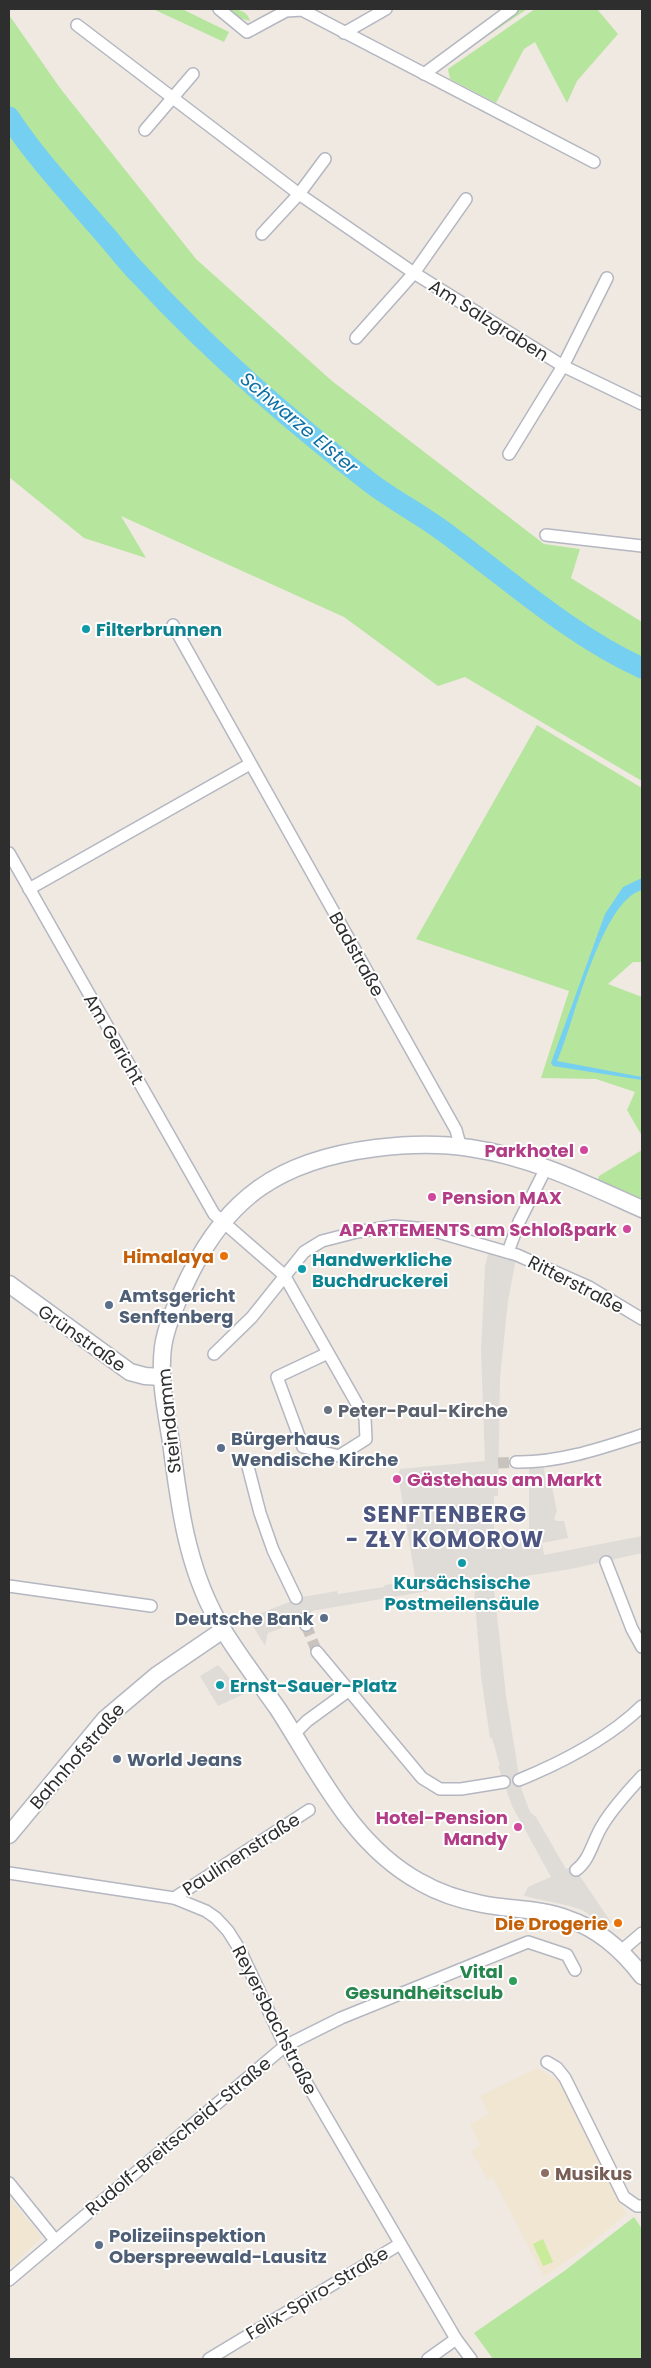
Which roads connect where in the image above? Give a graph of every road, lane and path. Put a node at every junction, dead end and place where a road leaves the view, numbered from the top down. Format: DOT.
graph roads {
  1 [pos="219,9"];
  2 [pos="386,9"];
  3 [pos="512,9"];
  4 [pos="77,25"];
  5 [pos="344,32"];
  6 [pos="193,74"];
  7 [pos="424,74"];
  8 [pos="173,98"];
  9 [pos="145,130"];
  10 [pos="325,160"];
  11 [pos="594,162"];
  12 [pos="299,194"];
  13 [pos="466,199"];
  14 [pos="262,234"];
  15 [pos="414,273"];
  16 [pos="606,278"];
  17 [pos="356,338"];
  18 [pos="563,366"];
  19 [pos="642,404"];
  20 [pos="509,454"];
  21 [pos="546,535"];
  22 [pos="642,546"];
  23 [pos="172,625"];
  24 [pos="250,764"];
  25 [pos="9,853"];
  26 [pos="29,889"];
  27 [pos="458,1146"];
  28 [pos="547,1166"];
  29 [pos="642,1209"];
  30 [pos="223,1222"];
  31 [pos="508,1252"];
  32 [pos="284,1276"];
  33 [pos="9,1284"];
  34 [pos="642,1319"];
  35 [pos="328,1353"];
  36 [pos="214,1354"];
  37 [pos="162,1377"];
  38 [pos="642,1435"];
  39 [pos="516,1462"];
  40 [pos="247,1463"];
  41 [pos="606,1562"];
  42 [pos="9,1586"];
  43 [pos="296,1598"];
  44 [pos="151,1606"];
  45 [pos="223,1630"];
  46 [pos="642,1647"];
  47 [pos="317,1652"];
  48 [pos="348,1691"];
  49 [pos="642,1706"];
  50 [pos="294,1734"];
  51 [pos="642,1776"];
  52 [pos="519,1780"];
  53 [pos="504,1782"];
  54 [pos="310,1810"];
  55 [pos="9,1835"];
  56 [pos="576,1870"];
  57 [pos="9,1873"];
  58 [pos="174,1898"];
  59 [pos="642,1933"];
  60 [pos="621,1951"];
  61 [pos="574,1970"];
  62 [pos="642,1976"];
  63 [pos="285,2046"];
  64 [pos="547,2062"];
  65 [pos="9,2183"];
  66 [pos="642,2206"];
  67 [pos="55,2240"];
  68 [pos="400,2244"];
  69 [pos="9,2280"];
  70 [pos="456,2340"];
  71 [pos="209,2359"];
  72 [pos="428,2359"];
  73 [pos="471,2359"];
  1 -- 5 [label="street"];
  2 -- 5 [label="street"];
  3 -- 7 [label="street"];
  4 -- 8 [label="street, Am Salzgraben"];
  5 -- 7 [label="street"];
  6 -- 8 [label="street"];
  7 -- 11 [label="street"];
  8 -- 9 [label="street"];
  8 -- 12 [label="street, Am Salzgraben"];
  10 -- 12 [label="street"];
  12 -- 14 [label="street"];
  12 -- 15 [label="street, Am Salzgraben"];
  13 -- 15 [label="street, Am Salzgraben"];
  15 -- 17 [label="street, Am Salzgraben"];
  15 -- 18 [label="street, Am Salzgraben"];
  16 -- 18 [label="street, Am Salzgraben"];
  18 -- 19 [label="street, Am Salzgraben"];
  18 -- 20 [label="street, Am Salzgraben"];
  21 -- 22 [label="street"];
  23 -- 24 [label="street, Badstraße"];
  24 -- 26 [label="street"];
  24 -- 27 [label="street, Badstraße"];
  25 -- 26 [label="street, Am Gericht"];
  26 -- 30 [label="street, Am Gericht"];
  27 -- 28 [label="main road, Steindamm"];
  27 -- 30 [label="main road, Steindamm"];
  28 -- 29 [label="main road, Steindamm"];
  28 -- 31 [label="street"];
  30 -- 32 [label="street, Am Gericht"];
  30 -- 37 [label="main road, Steindamm"];
  31 -- 32 [label="street, Ritterstraße"];
  31 -- 34 [label="street, Ritterstraße"];
  32 -- 35 [label="street, Am Gericht"];
  32 -- 36 [label="street, Ritterstraße"];
  33 -- 37 [label="main road, Grünstraße"];
  35 -- 35 [label="street, Am Gericht"];
  37 -- 45 [label="main road, Steindamm"];
  38 -- 39 [label="street"];
  40 -- 43 [label="street"];
  41 -- 46 [label="street"];
  42 -- 44 [label="street"];
  45 -- 50 [label="main road, Steindamm"];
  45 -- 55 [label="main road, Bahnhofstraße"];
  47 -- 48 [label="street"];
  48 -- 50 [label="street"];
  48 -- 53 [label="street"];
  49 -- 52 [label="street"];
  50 -- 60 [label="main road, Steindamm"];
  51 -- 56 [label="street"];
  54 -- 58 [label="street, Paulinenstraße"];
  57 -- 58 [label="street, Reyersbachstraße"];
  58 -- 63 [label="street, Reyersbachstraße"];
  59 -- 60 [label="street"];
  60 -- 62 [label="main road, Steindamm"];
  61 -- 63 [label="street, Rudolf-Breitscheid-Straße"];
  63 -- 67 [label="street, Rudolf-Breitscheid-Straße"];
  63 -- 68 [label="street, Reyersbachstraße"];
  64 -- 66 [label="street"];
  65 -- 67 [label="street"];
  67 -- 69 [label="street, Rudolf-Breitscheid-Straße"];
  68 -- 70 [label="street, Reyersbachstraße"];
  68 -- 71 [label="street, Felix-Spiro-Straße"];
  70 -- 72 [label="street"];
  70 -- 73 [label="street, Reyersbachstraße"];
}
